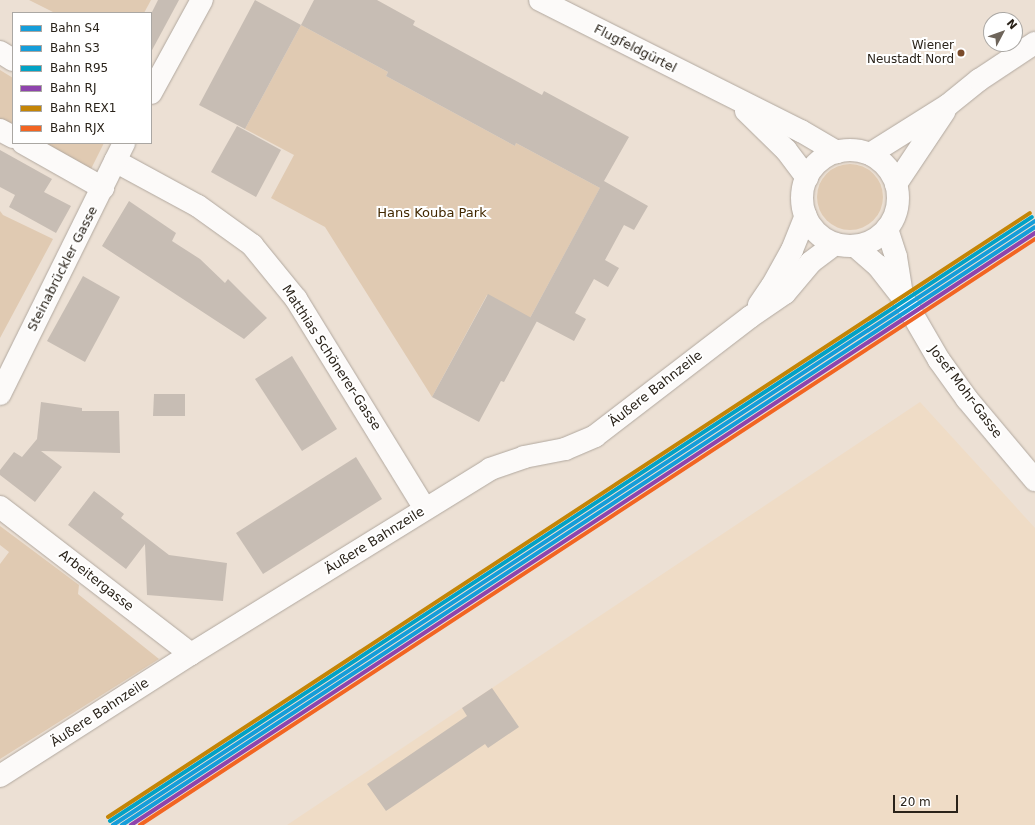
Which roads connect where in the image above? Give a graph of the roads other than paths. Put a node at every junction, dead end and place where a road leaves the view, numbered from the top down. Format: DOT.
graph roads {
  1 [pos="202,0"];
  2 [pos="540,0"];
  3 [pos="1035,43"];
  4 [pos="0,52"];
  5 [pos="12,59"];
  6 [pos="152,90"];
  7 [pos="731,97"];
  8 [pos="948,105"];
  9 [pos="0,130"];
  10 [pos="12,136"];
  11 [pos="25,144"];
  12 [pos="120,152"];
  13 [pos="837,152"];
  14 [pos="870,154"];
  15 [pos="806,178"];
  16 [pos="896,184"];
  17 [pos="103,188"];
  18 [pos="806,216"];
  19 [pos="887,229"];
  20 [pos="845,245"];
  21 [pos="903,298"];
  22 [pos="750,317"];
  23 [pos="0,394"];
  24 [pos="1035,480"];
  25 [pos="0,507"];
  26 [pos="425,509"];
  27 [pos="191,654"];
  28 [pos="0,776"];
  1 -- 6 [label="street"];
  2 -- 7 [label="street, Flugfeldgürtel"];
  3 -- 8 [label="street"];
  4 -- 5 [label="street"];
  7 -- 13 [label="street, Flugfeldgürtel"];
  7 -- 15 [label="street, Flugfeldgürtel"];
  8 -- 14 [label="street"];
  8 -- 16 [label="street"];
  9 -- 10 [label="street"];
  11 -- 17 [label="street"];
  12 -- 17 [label="street, Steinabrückler Gasse"];
  12 -- 26 [label="street, Matthias Schönerer-Gasse"];
  13 -- 14 [label="street, Äußere Bahnzeile"];
  13 -- 15 [label="street, Äußere Bahnzeile"];
  14 -- 16 [label="street, Äußere Bahnzeile"];
  15 -- 18 [label="street, Äußere Bahnzeile"];
  16 -- 19 [label="street, Äußere Bahnzeile"];
  17 -- 23 [label="street, Steinabrückler Gasse"];
  18 -- 20 [label="street, Äußere Bahnzeile"];
  18 -- 22 [label="street, Äußere Bahnzeile"];
  19 -- 20 [label="street, Äußere Bahnzeile"];
  19 -- 21 [label="street, Josef Mohr-Gasse"];
  20 -- 21 [label="street, Josef Mohr-Gasse"];
  20 -- 22 [label="street, Äußere Bahnzeile"];
  21 -- 24 [label="street, Josef Mohr-Gasse"];
  22 -- 26 [label="street, Äußere Bahnzeile"];
  25 -- 27 [label="street, Arbeitergasse"];
  26 -- 27 [label="street, Äußere Bahnzeile"];
  27 -- 28 [label="street, Äußere Bahnzeile"];
}
